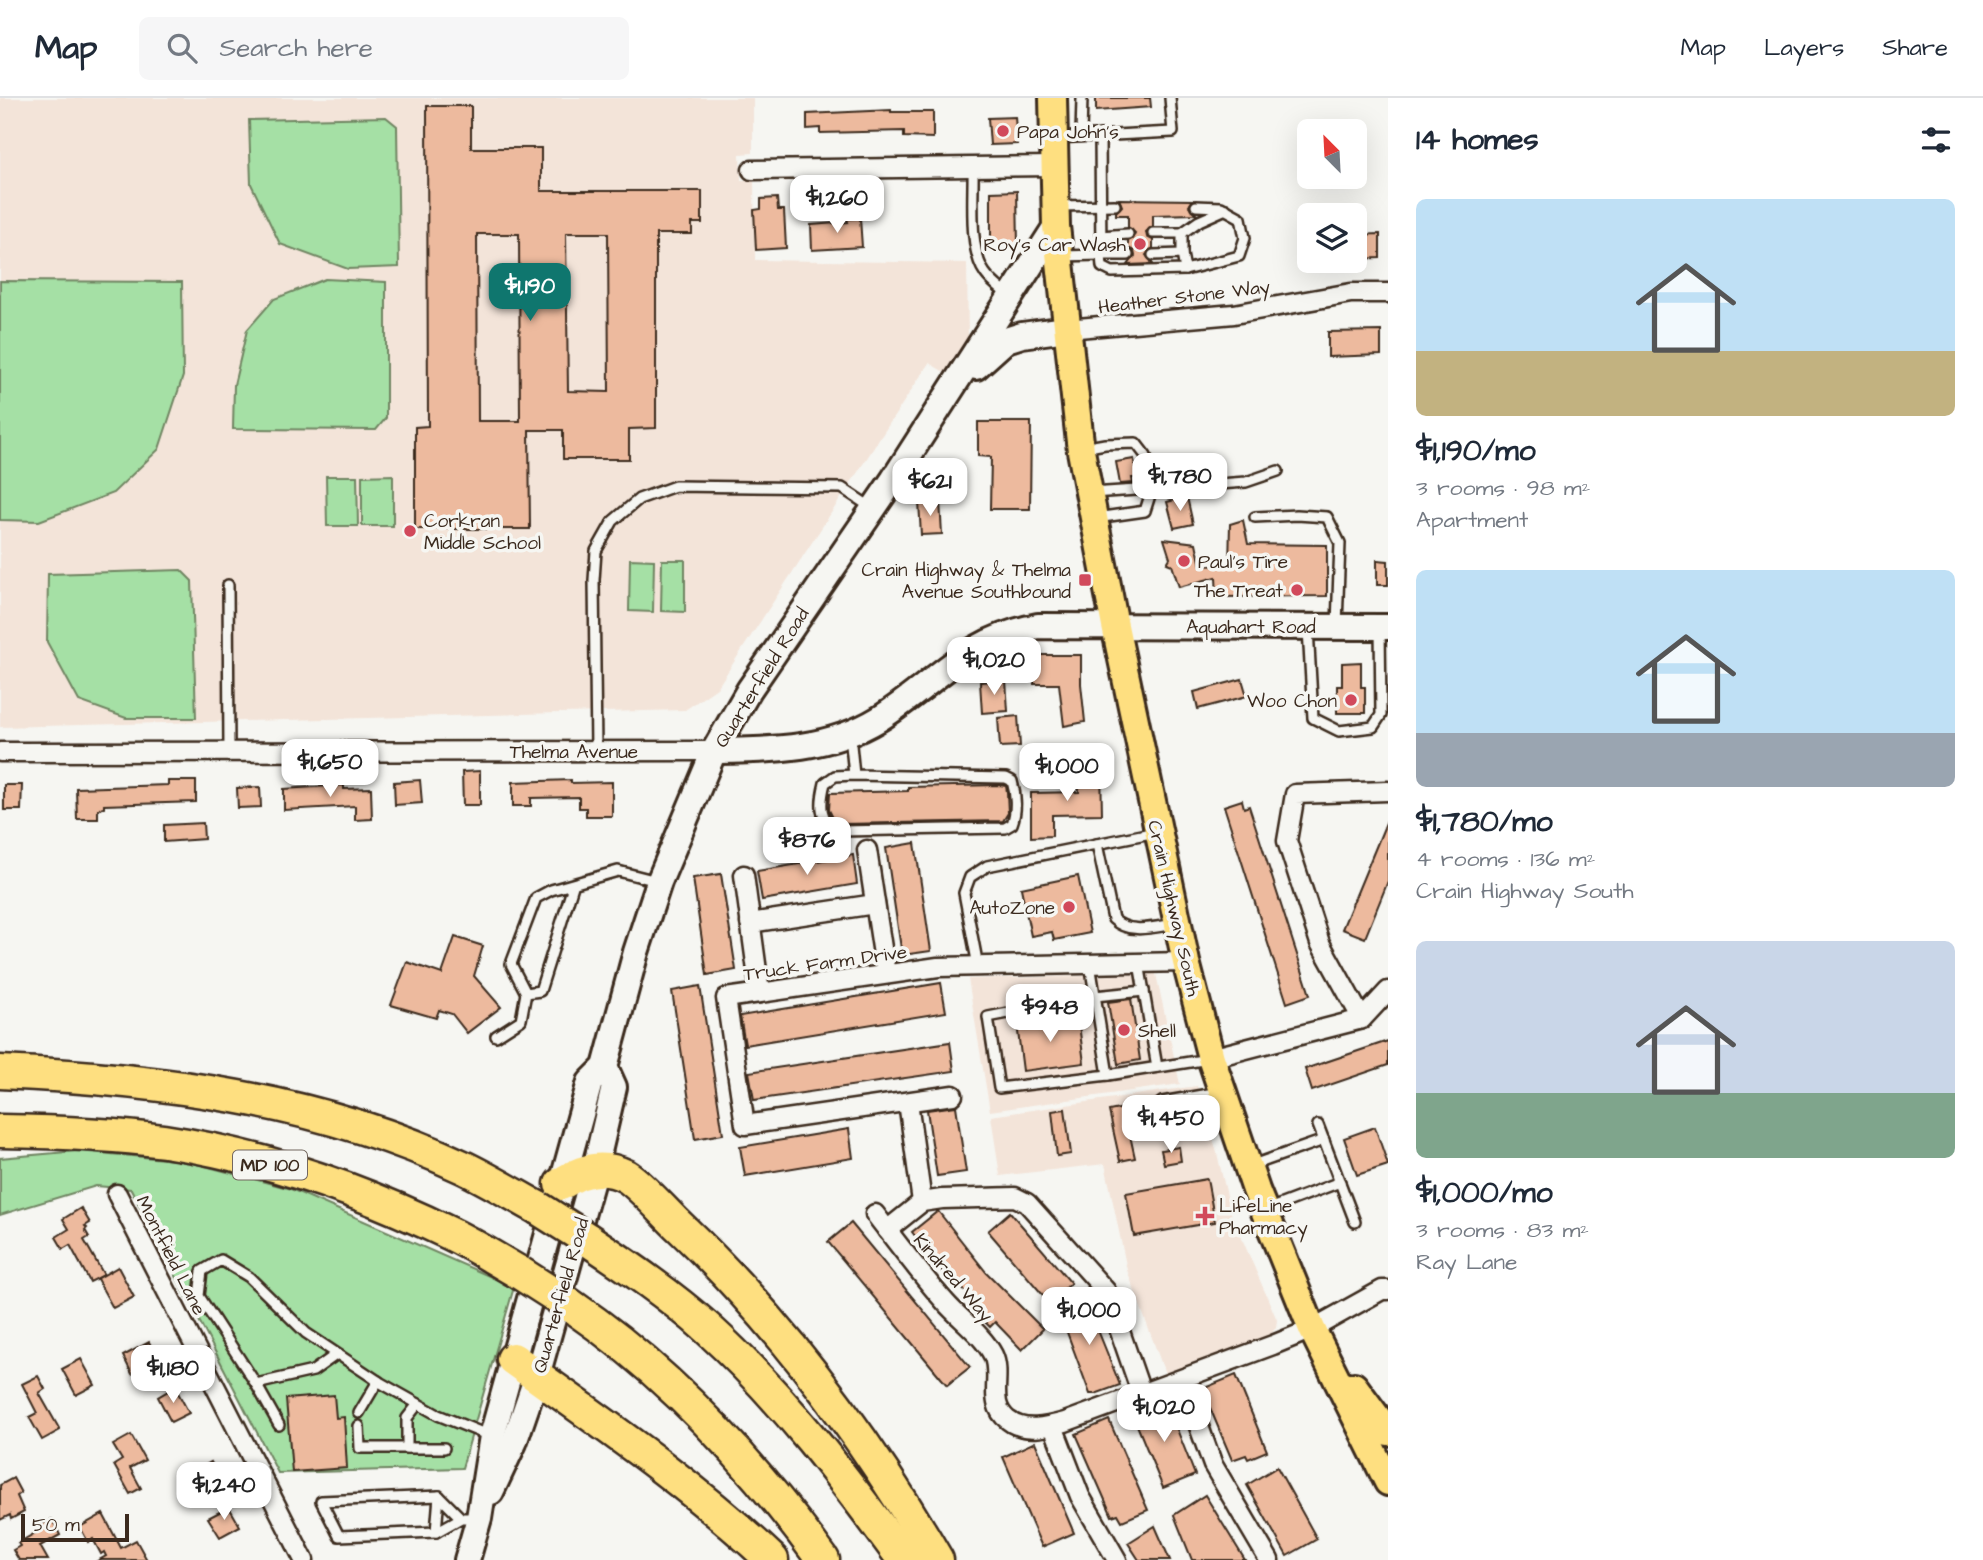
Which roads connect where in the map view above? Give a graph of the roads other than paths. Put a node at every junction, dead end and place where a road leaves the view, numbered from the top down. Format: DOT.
graph roads {
  1 [pos="1053,98"];
  2 [pos="1082,98"];
  3 [pos="1170,98"];
  4 [pos="1082,135"];
  5 [pos="1100,135"];
  6 [pos="1054,138"];
  7 [pos="1054,166"];
  8 [pos="973,167"];
  9 [pos="752,170"];
  10 [pos="1100,205"];
  11 [pos="1115,205"];
  12 [pos="1196,206"];
  13 [pos="1226,209"];
  14 [pos="1056,216"];
  15 [pos="1153,233"];
  16 [pos="1182,233"];
  17 [pos="1128,234"];
  18 [pos="1100,236"];
  19 [pos="1182,254"];
  20 [pos="1101,255"];
  21 [pos="1128,255"];
  22 [pos="1153,255"];
  23 [pos="1059,256"];
  24 [pos="1185,270"];
  25 [pos="1388,293"];
  26 [pos="1011,297"];
  27 [pos="1067,329"];
  28 [pos="948,395"];
  29 [pos="1081,448"];
  30 [pos="1278,471"];
  31 [pos="1152,489"];
  32 [pos="1092,506"];
  33 [pos="873,509"];
  34 [pos="1255,517"];
  35 [pos="228,585"];
  36 [pos="1115,626"];
  37 [pos="1308,626"];
  38 [pos="1337,626"];
  39 [pos="1384,627"];
  40 [pos="850,733"];
  41 [pos="596,751"];
  42 [pos="714,751"];
  43 [pos="0,752"];
  44 [pos="229,752"];
  45 [pos="854,775"];
  46 [pos="1388,791"];
  47 [pos="1158,832"];
  48 [pos="1097,844"];
  49 [pos="867,850"];
  50 [pos="744,875"];
  51 [pos="659,882"];
  52 [pos="573,886"];
  53 [pos="875,904"];
  54 [pos="750,923"];
  55 [pos="1177,924"];
  56 [pos="1185,962"];
  57 [pos="1139,963"];
  58 [pos="1090,964"];
  59 [pos="978,966"];
  60 [pos="886,974"];
  61 [pos="1144,991"];
  62 [pos="1388,991"];
  63 [pos="526,993"];
  64 [pos="760,993"];
  65 [pos="1095,996"];
  66 [pos="1362,1019"];
  67 [pos="496,1036"];
  68 [pos="1211,1058"];
  69 [pos="1157,1067"];
  70 [pos="605,1068"];
  71 [pos="0,1072"];
  72 [pos="1108,1075"];
  73 [pos="953,1095"];
  74 [pos="908,1102"];
  75 [pos="1226,1104"];
  76 [pos="1318,1125"];
  77 [pos="0,1130"];
  78 [pos="1324,1140"];
  79 [pos="1248,1167"];
  80 [pos="595,1169"];
  81 [pos="1340,1182"];
  82 [pos="561,1184"];
  83 [pos="117,1194"];
  84 [pos="922,1202"];
  85 [pos="1264,1210"];
  86 [pos="875,1214"];
  87 [pos="1355,1222"];
  88 [pos="887,1230"];
  89 [pos="1388,1290"];
  90 [pos="1312,1329"];
  91 [pos="337,1354"];
  92 [pos="525,1368"];
  93 [pos="1182,1380"];
  94 [pos="378,1381"];
  95 [pos="256,1384"];
  96 [pos="1142,1395"];
  97 [pos="418,1404"];
  98 [pos="359,1413"];
  99 [pos="279,1425"];
  100 [pos="359,1426"];
  101 [pos="1053,1426"];
  102 [pos="1388,1432"];
  103 [pos="492,1436"];
  104 [pos="407,1448"];
  105 [pos="444,1448"];
  106 [pos="1388,1482"];
  107 [pos="439,1496"];
  108 [pos="470,1518"];
  109 [pos="436,1532"];
  110 [pos="304,1560"];
  111 [pos="467,1560"];
  112 [pos="772,1560"];
  113 [pos="823,1560"];
  114 [pos="904,1560"];
  115 [pos="937,1560"];
  116 [pos="1116,1560"];
  117 [pos="1269,1560"];
  1 -- 6 [label="main road, Crain Highway South"];
  2 -- 4 [label="lane"];
  3 -- 5 [label="lane"];
  4 -- 5 [label="lane"];
  4 -- 6 [label="lane"];
  5 -- 10 [label="lane"];
  6 -- 7 [label="main road, Crain Highway South"];
  7 -- 8 [label="street"];
  7 -- 14 [label="main road, Crain Highway South"];
  8 -- 9 [label="street"];
  8 -- 26 [label="lane"];
  10 -- 11 [label="lane"];
  10 -- 14 [label="lane"];
  10 -- 18 [label="lane"];
  12 -- 13 [label="lane"];
  13 -- 16 [label="lane"];
  13 -- 24 [label="lane"];
  14 -- 23 [label="main road, Crain Highway South"];
  14 -- 26 [label="main road, Quarterfield Road"];
  15 -- 16 [label="lane"];
  16 -- 19 [label="lane"];
  17 -- 18 [label="lane"];
  18 -- 20 [label="lane"];
  19 -- 22 [label="lane"];
  19 -- 24 [label="lane"];
  20 -- 21 [label="lane"];
  20 -- 23 [label="lane"];
  20 -- 24 [label="lane"];
  23 -- 27 [label="main road, Crain Highway South"];
  25 -- 27 [label="street, Heather Stone Way"];
  26 -- 28 [label="main road, Quarterfield Road"];
  27 -- 28 [label="main road, Quarterfield Road"];
  27 -- 29 [label="main road, Crain Highway South"];
  28 -- 33 [label="main road, Quarterfield Road"];
  29 -- 31 [label="lane"];
  29 -- 32 [label="main road, Crain Highway South"];
  30 -- 31 [label="lane"];
  31 -- 32 [label="lane"];
  31 -- 32 [label="lane"];
  32 -- 36 [label="main road, Crain Highway South"];
  33 -- 41 [label="lane"];
  33 -- 42 [label="main road, Quarterfield Road"];
  34 -- 38 [label="lane"];
  35 -- 44 [label="lane"];
  36 -- 37 [label="main road, Aquahart Road"];
  36 -- 40 [label="main road, Thelma Avenue"];
  36 -- 47 [label="main road, Crain Highway South"];
  37 -- 38 [label="main road, Aquahart Road"];
  37 -- 39 [label="lane"];
  38 -- 39 [label="main road, Aquahart Road"];
  40 -- 42 [label="main road, Thelma Avenue"];
  40 -- 45 [label="lane"];
  41 -- 42 [label="street, Thelma Avenue"];
  41 -- 44 [label="street, Thelma Avenue"];
  42 -- 51 [label="main road, Quarterfield Road"];
  43 -- 44 [label="street, Thelma Avenue"];
  45 -- 45 [label="lane"];
  46 -- 66 [label="street"];
  47 -- 48 [label="lane"];
  47 -- 55 [label="main road, Crain Highway South"];
  48 -- 55 [label="lane"];
  48 -- 59 [label="lane"];
  49 -- 53 [label="street"];
  50 -- 54 [label="street"];
  51 -- 52 [label="lane"];
  51 -- 70 [label="main road, Quarterfield Road"];
  52 -- 63 [label="lane"];
  52 -- 63 [label="lane"];
  53 -- 54 [label="street"];
  53 -- 60 [label="street"];
  54 -- 64 [label="street"];
  55 -- 56 [label="main road, Crain Highway South"];
  56 -- 57 [label="street, Truck Farm Drive"];
  56 -- 68 [label="main road, Crain Highway South"];
  57 -- 58 [label="street, Truck Farm Drive"];
  57 -- 61 [label="lane"];
  58 -- 59 [label="street, Truck Farm Drive"];
  58 -- 65 [label="lane"];
  59 -- 60 [label="street, Truck Farm Drive"];
  60 -- 64 [label="street, Truck Farm Drive"];
  61 -- 65 [label="lane"];
  61 -- 69 [label="lane"];
  62 -- 66 [label="street"];
  63 -- 67 [label="lane"];
  64 -- 74 [label="street, Truck Farm Drive"];
  65 -- 72 [label="lane"];
  65 -- 72 [label="lane"];
  66 -- 68 [label="street"];
  68 -- 69 [label="lane"];
  68 -- 75 [label="main road, Crain Highway South"];
  69 -- 72 [label="lane"];
  70 -- 80 [label="main road, Quarterfield Road"];
  70 -- 82 [label="main road, Quarterfield Road"];
  71 -- 114 [label="highway, bridge"];
  73 -- 74 [label="street, Truck Farm Drive"];
  74 -- 84 [label="street"];
  75 -- 75 [label="lane"];
  75 -- 79 [label="main road, Crain Highway South"];
  76 -- 78 [label="lane"];
  77 -- 113 [label="highway, MD 100, bridge"];
  78 -- 79 [label="lane"];
  78 -- 81 [label="lane"];
  79 -- 85 [label="main road, Crain Highway South"];
  80 -- 82 [label="highway"];
  80 -- 92 [label="main road, Quarterfield Road"];
  80 -- 115 [label="highway"];
  81 -- 85 [label="lane"];
  81 -- 87 [label="lane"];
  82 -- 92 [label="main road, Quarterfield Road"];
  83 -- 110 [label="street, Montfield Lane"];
  84 -- 88 [label="street"];
  84 -- 96 [label="street"];
  85 -- 90 [label="main road, Crain Highway South"];
  86 -- 88 [label="street, Kindred Way"];
  88 -- 101 [label="street, Kindred Way"];
  89 -- 90 [label="street, Kindred Way"];
  90 -- 93 [label="street, Kindred Way"];
  90 -- 102 [label="main road"];
  90 -- 106 [label="main road"];
  91 -- 94 [label="lane"];
  91 -- 95 [label="lane"];
  91 -- 95 [label="lane"];
  92 -- 103 [label="main road, Quarterfield Road"];
  92 -- 108 [label="main road, Quarterfield Road"];
  92 -- 112 [label="highway"];
  93 -- 96 [label="street, Kindred Way"];
  93 -- 117 [label="street"];
  94 -- 97 [label="lane"];
  94 -- 98 [label="lane"];
  95 -- 99 [label="lane"];
  96 -- 101 [label="street, Kindred Way"];
  97 -- 103 [label="lane"];
  97 -- 104 [label="lane"];
  100 -- 104 [label="lane"];
  101 -- 116 [label="street"];
  103 -- 108 [label="main road, Quarterfield Road"];
  104 -- 105 [label="lane"];
  107 -- 108 [label="lane"];
  107 -- 109 [label="lane"];
  107 -- 109 [label="lane"];
  108 -- 109 [label="lane"];
  108 -- 111 [label="main road, Quarterfield Road"];
}
